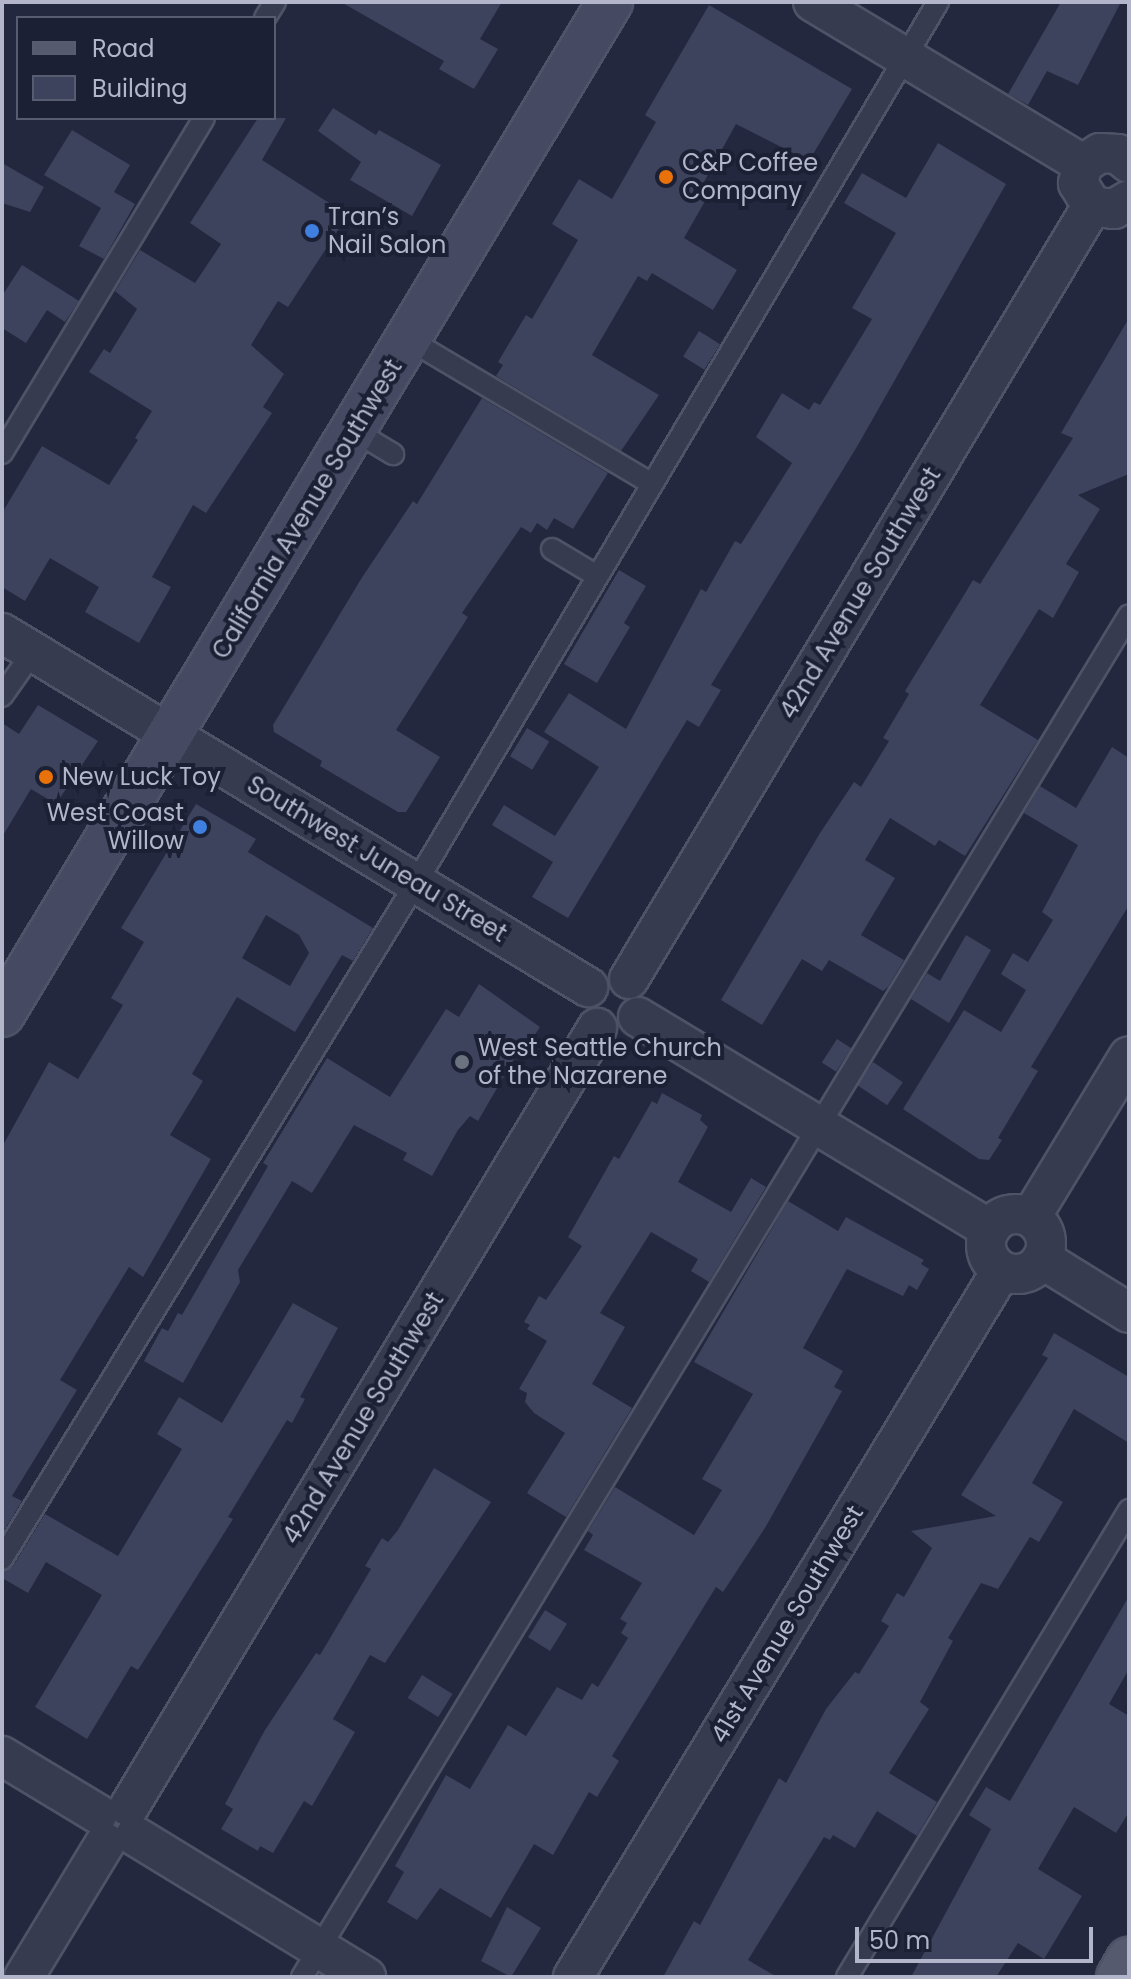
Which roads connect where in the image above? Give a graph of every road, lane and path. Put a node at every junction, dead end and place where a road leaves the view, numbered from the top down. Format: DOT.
graph roads {
  1 [pos="610,2"];
  2 [pos="813,2"];
  3 [pos="938,2"];
  4 [pos="904,57"];
  5 [pos="203,120"];
  6 [pos="1127,155"];
  7 [pos="1083,164"];
  8 [pos="1129,200"];
  9 [pos="1092,206"];
  10 [pos="408,339"];
  11 [pos="353,430"];
  12 [pos="2,453"];
  13 [pos="393,454"];
  14 [pos="652,484"];
  15 [pos="552,549"];
  16 [pos="597,576"];
  17 [pos="1129,615"];
  18 [pos="18,642"];
  19 [pos="2,696"];
  20 [pos="171,735"];
  21 [pos="416,883"];
  22 [pos="629,979"];
  23 [pos="588,987"];
  24 [pos="2,1014"];
  25 [pos="638,1017"];
  26 [pos="597,1028"];
  27 [pos="1129,1056"];
  28 [pos="815,1124"];
  29 [pos="1031,1217"];
  30 [pos="990,1229"];
  31 [pos="1042,1259"];
  32 [pos="1001,1271"];
  33 [pos="1129,1313"];
  34 [pos="1129,1510"];
  35 [pos="2,1559"];
  36 [pos="2,1756"];
  37 [pos="117,1825"];
  38 [pos="1129,1960"];
  39 [pos="310,1963"];
  40 [pos="24,1977"];
  41 [pos="366,1977"];
  42 [pos="573,1977"];
  43 [pos="847,1977"];
  44 [pos="1119,1977"];
  1 -- 10 [label="main road, California Avenue Southwest"];
  2 -- 4 [label="street"];
  3 -- 4 [label="lane"];
  4 -- 7 [label="street"];
  4 -- 14 [label="lane"];
  5 -- 12 [label="lane"];
  6 -- 7 [label="street"];
  7 -- 9 [label="street"];
  8 -- 9 [label="street"];
  9 -- 22 [label="street, 42nd Avenue Southwest"];
  10 -- 11 [label="main road, California Avenue Southwest"];
  10 -- 14 [label="lane"];
  11 -- 13 [label="lane"];
  11 -- 20 [label="main road, California Avenue Southwest"];
  14 -- 16 [label="lane"];
  15 -- 16 [label="lane"];
  16 -- 21 [label="lane"];
  17 -- 28 [label="lane"];
  18 -- 19 [label="lane"];
  18 -- 20 [label="street, Southwest Juneau Street"];
  20 -- 21 [label="street, Southwest Juneau Street"];
  20 -- 24 [label="main road, California Avenue Southwest"];
  21 -- 23 [label="street, Southwest Juneau Street"];
  21 -- 35 [label="lane"];
  22 -- 23 [label="street"];
  22 -- 25 [label="street"];
  23 -- 26 [label="street"];
  25 -- 26 [label="street"];
  25 -- 28 [label="street"];
  26 -- 37 [label="street, 42nd Avenue Southwest"];
  27 -- 29 [label="street"];
  28 -- 30 [label="street"];
  28 -- 39 [label="lane"];
  29 -- 30 [label="street"];
  29 -- 31 [label="street"];
  30 -- 32 [label="street"];
  31 -- 32 [label="street"];
  31 -- 33 [label="street"];
  32 -- 42 [label="street, 41st Avenue Southwest"];
  34 -- 43 [label="lane"];
  36 -- 37 [label="street"];
  37 -- 39 [label="street"];
  37 -- 40 [label="street, 42nd Avenue Southwest"];
  38 -- 44 [label="main road"];
  39 -- 41 [label="street"];
}
